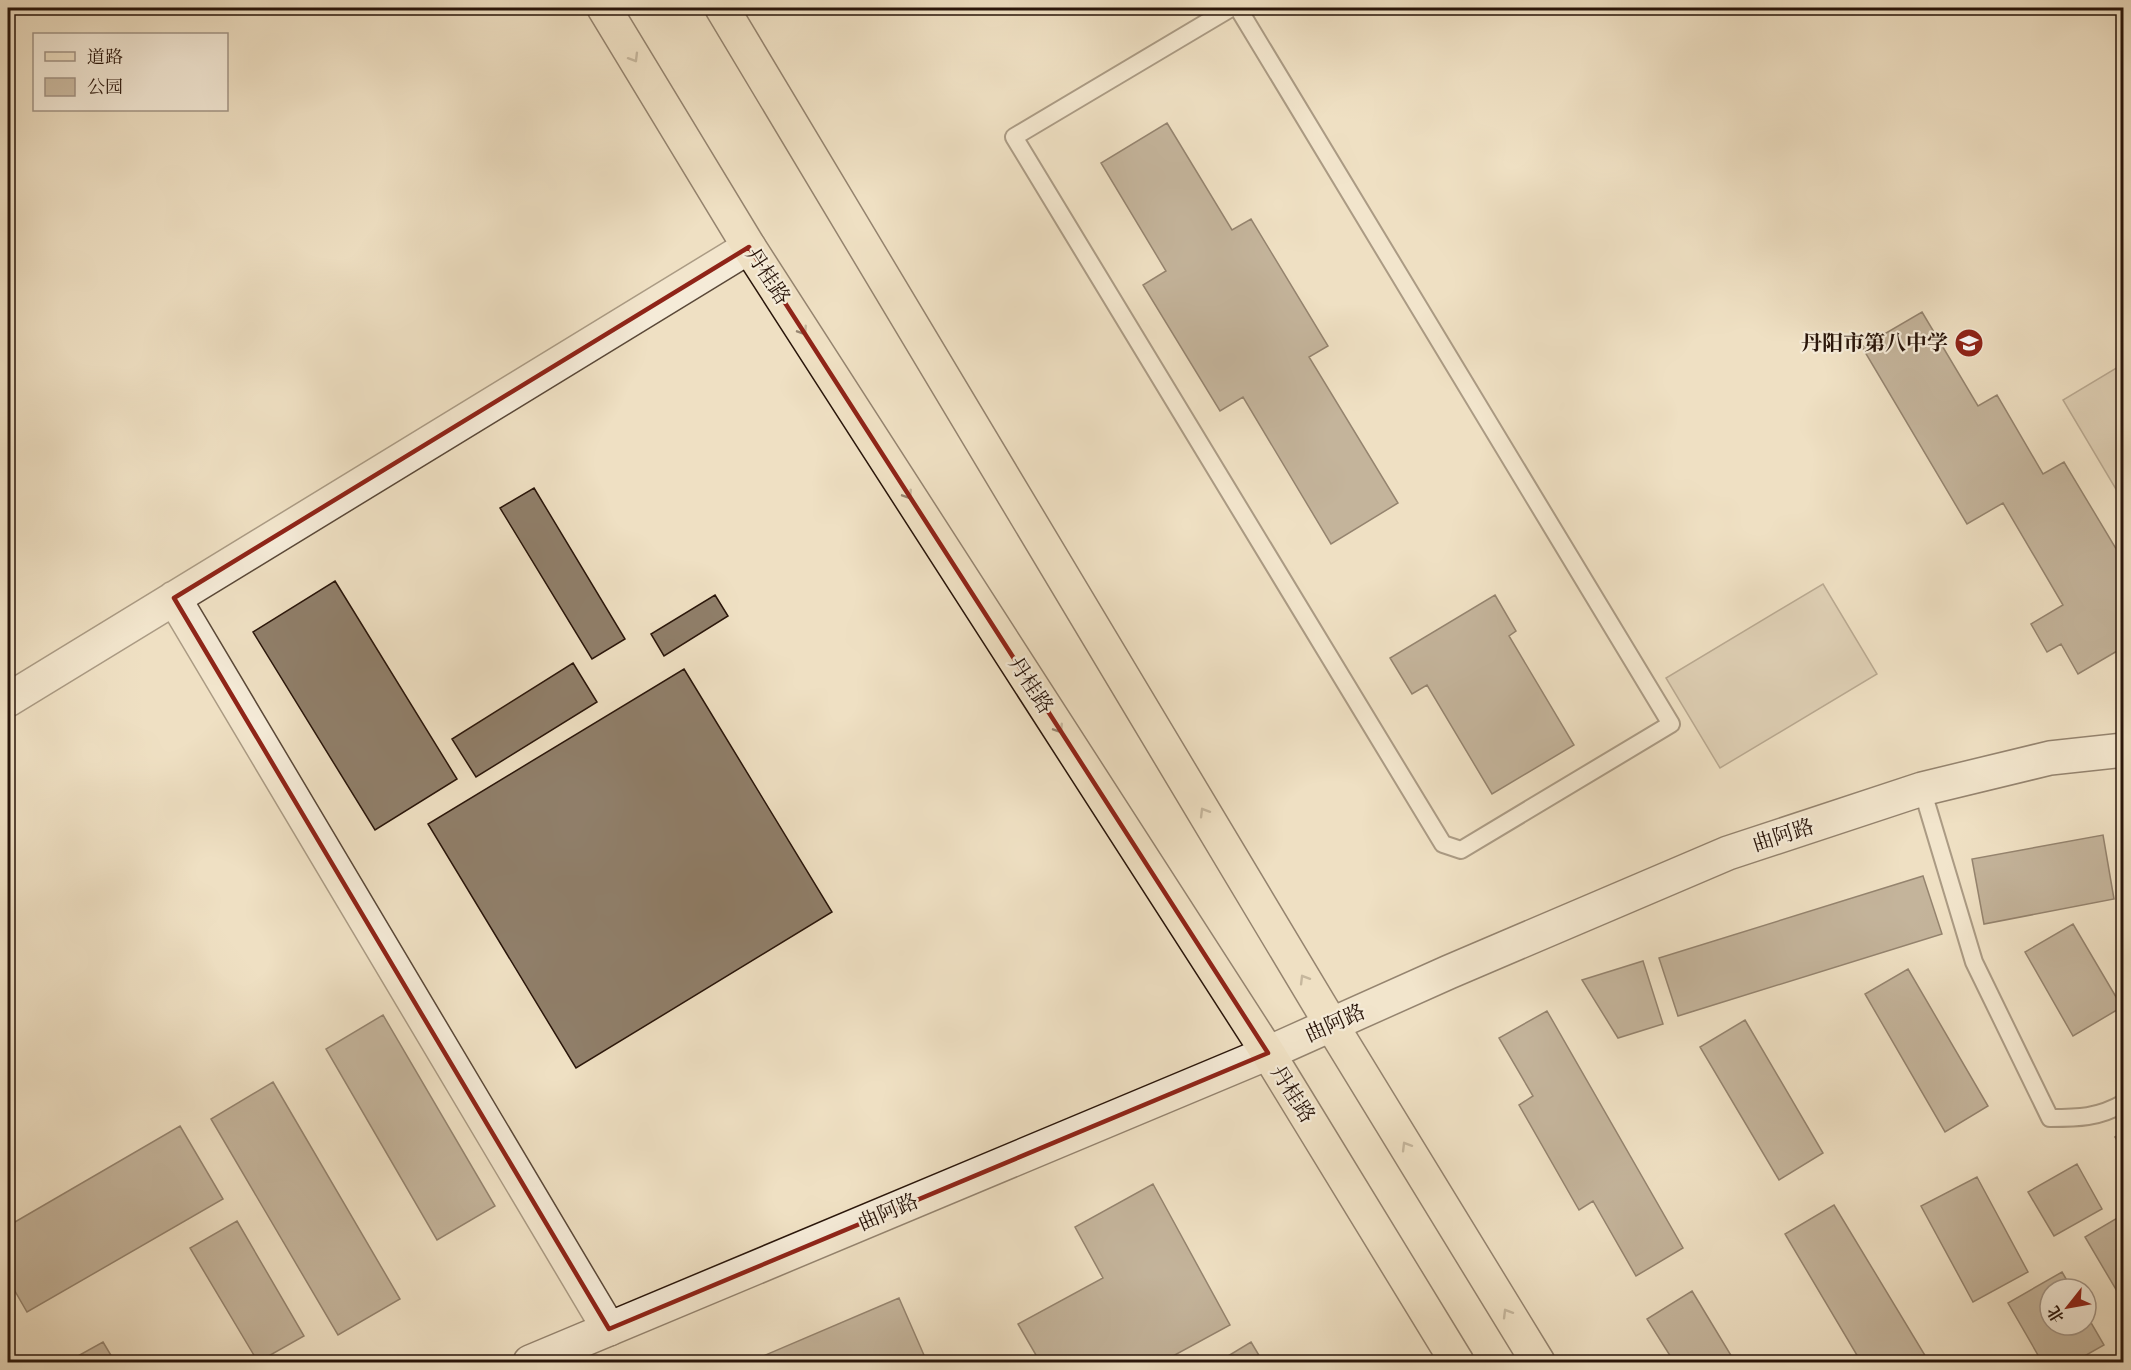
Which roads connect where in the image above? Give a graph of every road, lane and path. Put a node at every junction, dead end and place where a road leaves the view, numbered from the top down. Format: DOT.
graph roads {
  1 [pos="604,8"];
  2 [pos="722,8"];
  3 [pos="1230,8"];
  4 [pos="1238,8"];
  5 [pos="749,247"];
  6 [pos="174,598"];
  7 [pos="8,700"];
  8 [pos="2124,750"];
  9 [pos="1922,789"];
  10 [pos="1331,1024"];
  11 [pos="1268,1053"];
  12 [pos="2124,1103"];
  13 [pos="609,1329"];
  14 [pos="531,1362"];
  15 [pos="1457,1362"];
  16 [pos="1538,1362"];
  1 -- 5 [label="main road, 丹桂路, one-way"];
  10 -- 2 [label="main road, one-way"];
  3 -- 4 [label="lane"];
  5 -- 6 [label="street"];
  5 -- 11 [label="main road, 丹桂路, one-way"];
  6 -- 7 [label="street"];
  6 -- 13 [label="street"];
  8 -- 9 [label="street, 曲阿路"];
  9 -- 10 [label="street, 曲阿路"];
  9 -- 12 [label="lane"];
  10 -- 11 [label="street, 曲阿路"];
  16 -- 10 [label="main road, one-way"];
  11 -- 13 [label="street, 曲阿路"];
  11 -- 15 [label="main road, 丹桂路"];
  13 -- 14 [label="street, 曲阿路"];
}
